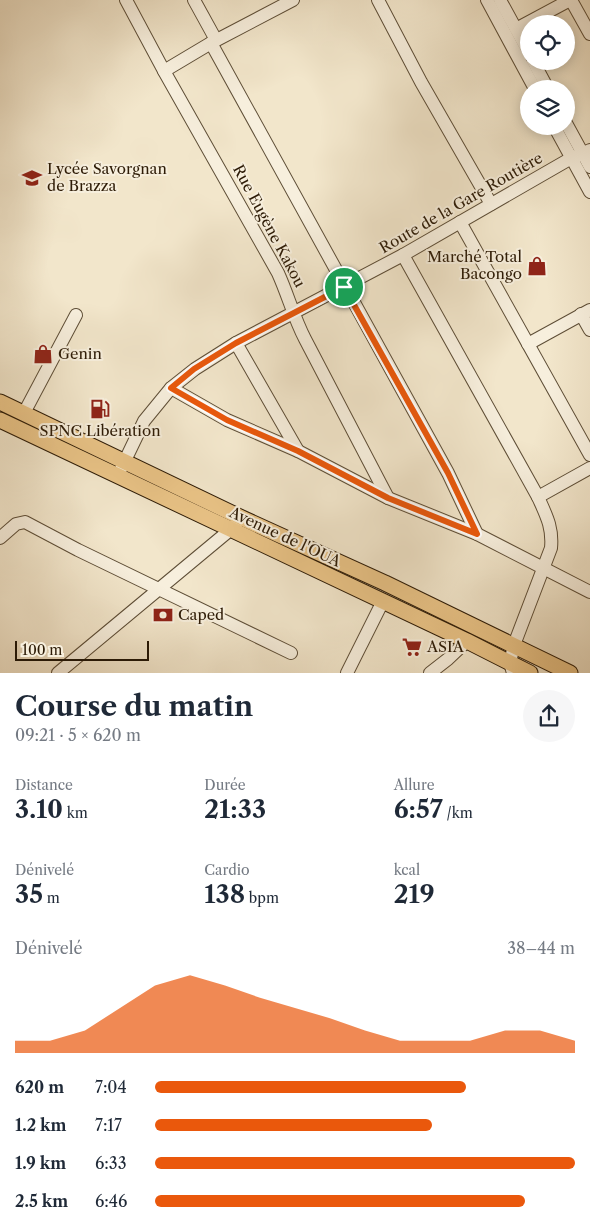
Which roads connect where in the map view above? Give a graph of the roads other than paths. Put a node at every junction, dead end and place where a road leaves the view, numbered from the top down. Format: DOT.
graph roads {
  1 [pos="126,0"];
  2 [pos="194,0"];
  3 [pos="293,0"];
  4 [pos="378,0"];
  5 [pos="487,0"];
  6 [pos="500,0"];
  7 [pos="571,0"];
  8 [pos="270,6"];
  9 [pos="516,29"];
  10 [pos="590,34"];
  11 [pos="520,36"];
  12 [pos="213,42"];
  13 [pos="164,72"];
  14 [pos="530,80"];
  15 [pos="563,135"];
  16 [pos="572,135"];
  17 [pos="581,154"];
  18 [pos="590,166"];
  19 [pos="590,192"];
  20 [pos="492,204"];
  21 [pos="460,222"];
  22 [pos="403,255"];
  23 [pos="344,287"];
  24 [pos="586,312"];
  25 [pos="293,314"];
  26 [pos="76,315"];
  27 [pos="590,330"];
  28 [pos="236,343"];
  29 [pos="528,344"];
  30 [pos="171,388"];
  31 [pos="0,402"];
  32 [pos="24,413"];
  33 [pos="0,420"];
  34 [pos="298,451"];
  35 [pos="590,455"];
  36 [pos="124,462"];
  37 [pos="590,468"];
  38 [pos="118,476"];
  39 [pos="538,497"];
  40 [pos="388,498"];
  41 [pos="244,519"];
  42 [pos="231,529"];
  43 [pos="477,534"];
  44 [pos="0,538"];
  45 [pos="544,569"];
  46 [pos="159,588"];
  47 [pos="590,592"];
  48 [pos="383,601"];
  49 [pos="467,641"];
  50 [pos="514,644"];
  51 [pos="291,653"];
  52 [pos="512,668"];
  53 [pos="58,673"];
  54 [pos="347,673"];
  55 [pos="430,673"];
  56 [pos="530,673"];
  57 [pos="570,673"];
  1 -- 13 [label="street, Rue Eugène Kakou"];
  2 -- 12 [label="street"];
  3 -- 8 [label="street"];
  4 -- 20 [label="street"];
  5 -- 14 [label="street"];
  6 -- 9 [label="street"];
  7 -- 9 [label="street"];
  7 -- 10 [label="street"];
  8 -- 12 [label="street"];
  9 -- 11 [label="street"];
  12 -- 13 [label="street"];
  12 -- 23 [label="street"];
  13 -- 25 [label="street, Rue Eugène Kakou"];
  15 -- 17 [label="street"];
  16 -- 17 [label="street"];
  17 -- 18 [label="street"];
  17 -- 19 [label="street"];
  17 -- 20 [label="street, Route de la Gare Routière"];
  20 -- 21 [label="street, Route de la Gare Routière"];
  21 -- 22 [label="street, Route de la Gare Routière"];
  21 -- 29 [label="street"];
  22 -- 23 [label="street, Route de la Gare Routière"];
  22 -- 39 [label="street"];
  23 -- 25 [label="street, Route de la Gare Routière"];
  23 -- 43 [label="street"];
  24 -- 27 [label="street"];
  24 -- 29 [label="street"];
  25 -- 28 [label="street, Route de la Gare Routière"];
  25 -- 40 [label="street, Rue Eugène Kakou"];
  26 -- 32 [label="street"];
  28 -- 30 [label="street, Route de la Gare Routière"];
  28 -- 34 [label="street"];
  29 -- 35 [label="street"];
  30 -- 34 [label="street"];
  30 -- 36 [label="street, Route de la Gare Routière"];
  31 -- 32 [label="main road, Avenue de l'OUA"];
  32 -- 36 [label="main road, Avenue de l'OUA"];
  33 -- 38 [label="main road, Avenue de l'OUA"];
  34 -- 40 [label="street"];
  36 -- 38 [label="street, Route de la Gare Routière"];
  36 -- 41 [label="main road, Avenue de l'OUA"];
  37 -- 39 [label="street"];
  38 -- 42 [label="main road, Avenue de l'OUA"];
  39 -- 45 [label="street"];
  40 -- 43 [label="street"];
  41 -- 42 [label="street"];
  41 -- 50 [label="main road, Avenue de l'OUA"];
  42 -- 46 [label="street"];
  42 -- 48 [label="main road, Avenue de l'OUA"];
  43 -- 45 [label="street"];
  44 -- 46 [label="street"];
  45 -- 47 [label="street"];
  45 -- 50 [label="street"];
  46 -- 51 [label="street"];
  46 -- 53 [label="street"];
  48 -- 49 [label="main road, Avenue de l'OUA"];
  48 -- 54 [label="street"];
  49 -- 52 [label="main road, Avenue de l'OUA"];
  49 -- 55 [label="street"];
  50 -- 52 [label="street"];
  50 -- 57 [label="main road, Avenue de l'OUA"];
  52 -- 56 [label="main road, Avenue de l'OUA"];
}
